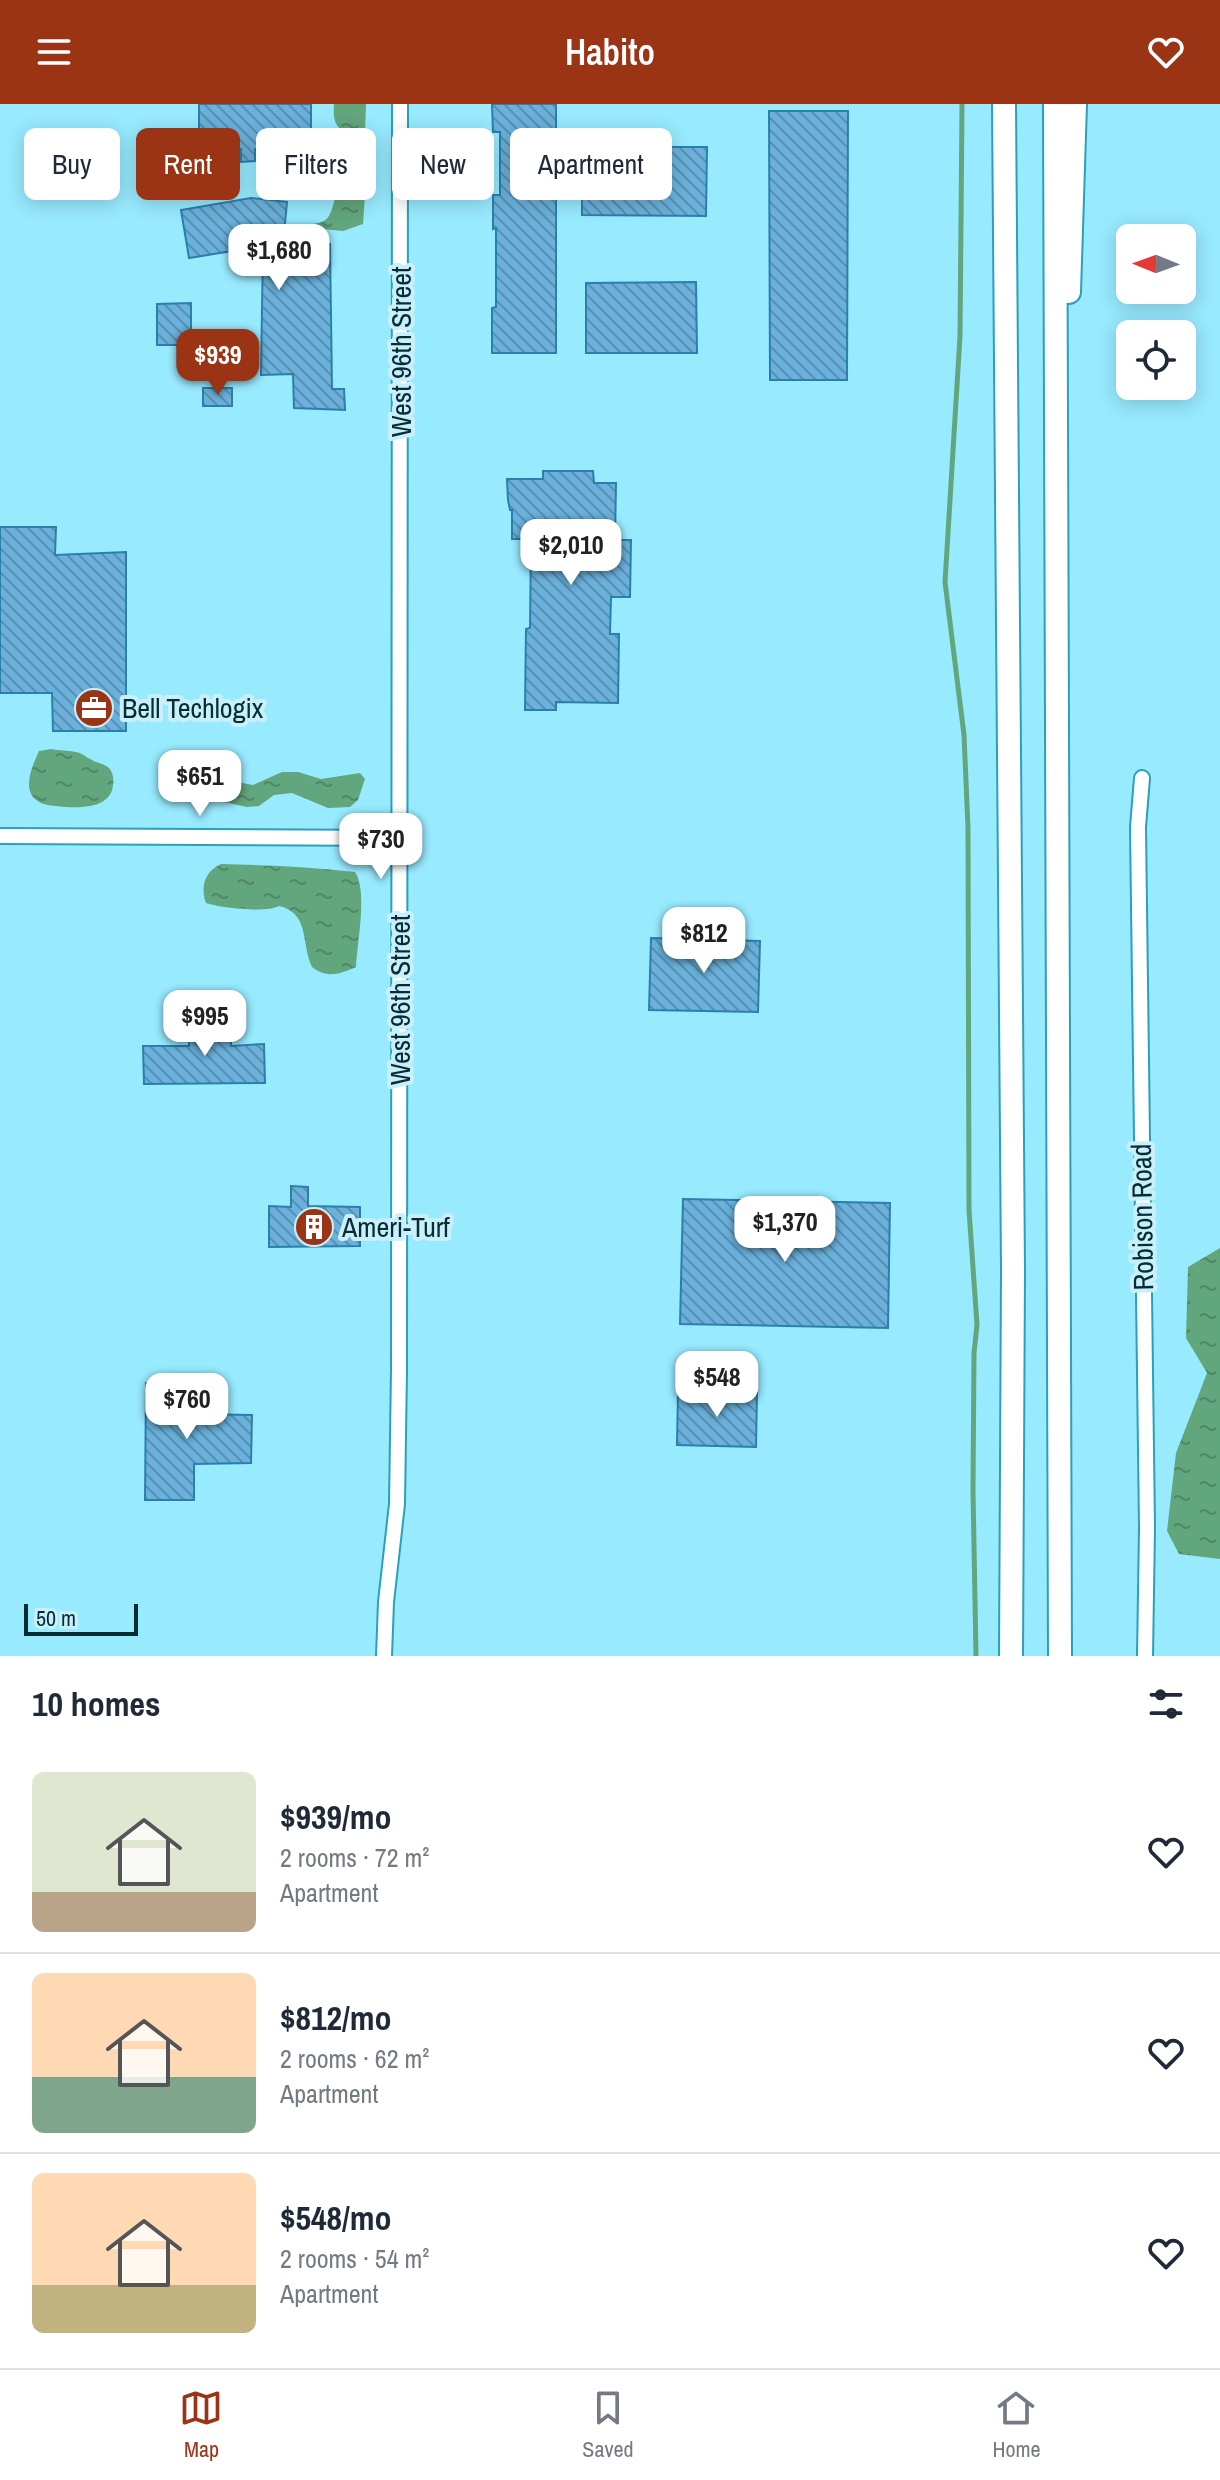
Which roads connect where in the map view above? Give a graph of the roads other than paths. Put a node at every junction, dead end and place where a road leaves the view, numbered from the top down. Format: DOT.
graph roads {
  1 [pos="400,104"];
  2 [pos="989,104"];
  3 [pos="1004,104"];
  4 [pos="1055,104"];
  5 [pos="1075,104"];
  6 [pos="1005,377"];
  7 [pos="1057,493"];
  8 [pos="1142,778"];
  9 [pos="0,836"];
  10 [pos="400,838"];
  11 [pos="384,1656"];
  12 [pos="1011,1656"];
  13 [pos="1060,1656"];
  14 [pos="1145,1656"];
  1 -- 10 [label="street, West 96th Street"];
  2 -- 6 [label="highway"];
  3 -- 6 [label="highway"];
  4 -- 7 [label="highway"];
  5 -- 7 [label="highway"];
  6 -- 12 [label="highway"];
  7 -- 13 [label="highway"];
  8 -- 14 [label="street, Robison Road"];
  9 -- 10 [label="street"];
  10 -- 11 [label="street, West 96th Street"];
}
